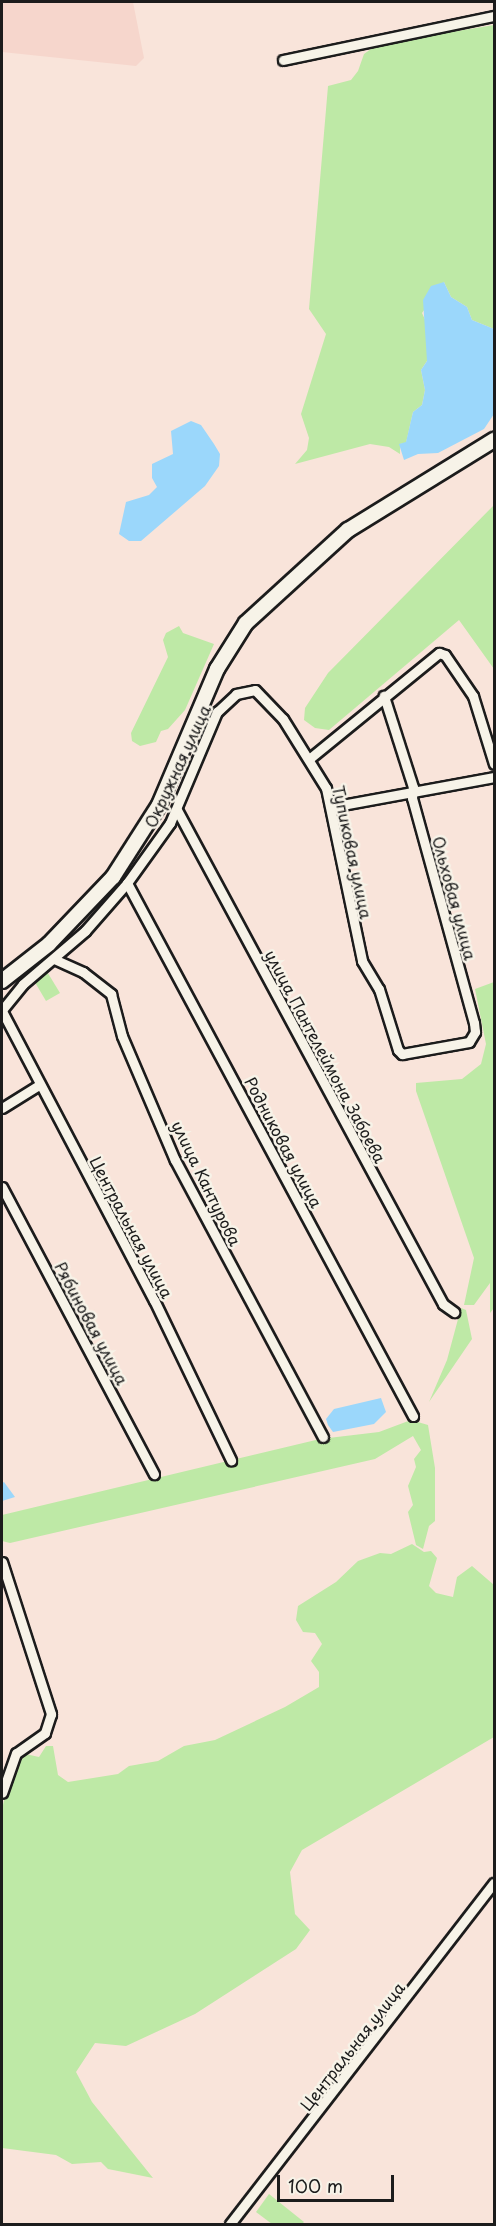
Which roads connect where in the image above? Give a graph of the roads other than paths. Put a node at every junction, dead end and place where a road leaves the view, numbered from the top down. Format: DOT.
graph roads {
  1 [pos="495,16"];
  2 [pos="283,60"];
  3 [pos="495,440"];
  4 [pos="236,694"];
  5 [pos="384,696"];
  6 [pos="309,759"];
  7 [pos="495,764"];
  8 [pos="495,777"];
  9 [pos="413,793"];
  10 [pos="331,807"];
  11 [pos="177,810"];
  12 [pos="127,883"];
  13 [pos="54,959"];
  14 [pos="2,981"];
  15 [pos="2,1011"];
  16 [pos="402,1054"];
  17 [pos="39,1085"];
  18 [pos="2,1108"];
  19 [pos="2,1187"];
  20 [pos="454,1312"];
  21 [pos="413,1416"];
  22 [pos="323,1437"];
  23 [pos="231,1460"];
  24 [pos="154,1474"];
  25 [pos="2,1562"];
  26 [pos="2,1793"];
  27 [pos="495,1883"];
  28 [pos="230,2224"];
  1 -- 2 [label="street"];
  3 -- 14 [label="street"];
  4 -- 6 [label="street, Тупиковая улица"];
  4 -- 11 [label="street, Окружная улица"];
  5 -- 6 [label="street"];
  5 -- 7 [label="street"];
  5 -- 9 [label="street, Ольховая улица"];
  6 -- 10 [label="street, Тупиковая улица"];
  8 -- 9 [label="street"];
  9 -- 10 [label="street"];
  9 -- 16 [label="street, Ольховая улица"];
  10 -- 16 [label="street, Тупиковая улица"];
  11 -- 12 [label="street, Окружная улица"];
  11 -- 20 [label="street, улица Пантелеймона Забоева"];
  12 -- 13 [label="street, Окружная улица"];
  12 -- 21 [label="street, Родниковая улица"];
  13 -- 15 [label="street, Окружная улица"];
  13 -- 22 [label="street, улица Кантурова"];
  15 -- 17 [label="street, Центральная улица"];
  17 -- 18 [label="street"];
  17 -- 23 [label="street, Центральная улица"];
  19 -- 24 [label="street, Рябиновая улица"];
  25 -- 26 [label="street"];
  27 -- 28 [label="street, Центральная улица"];
}
